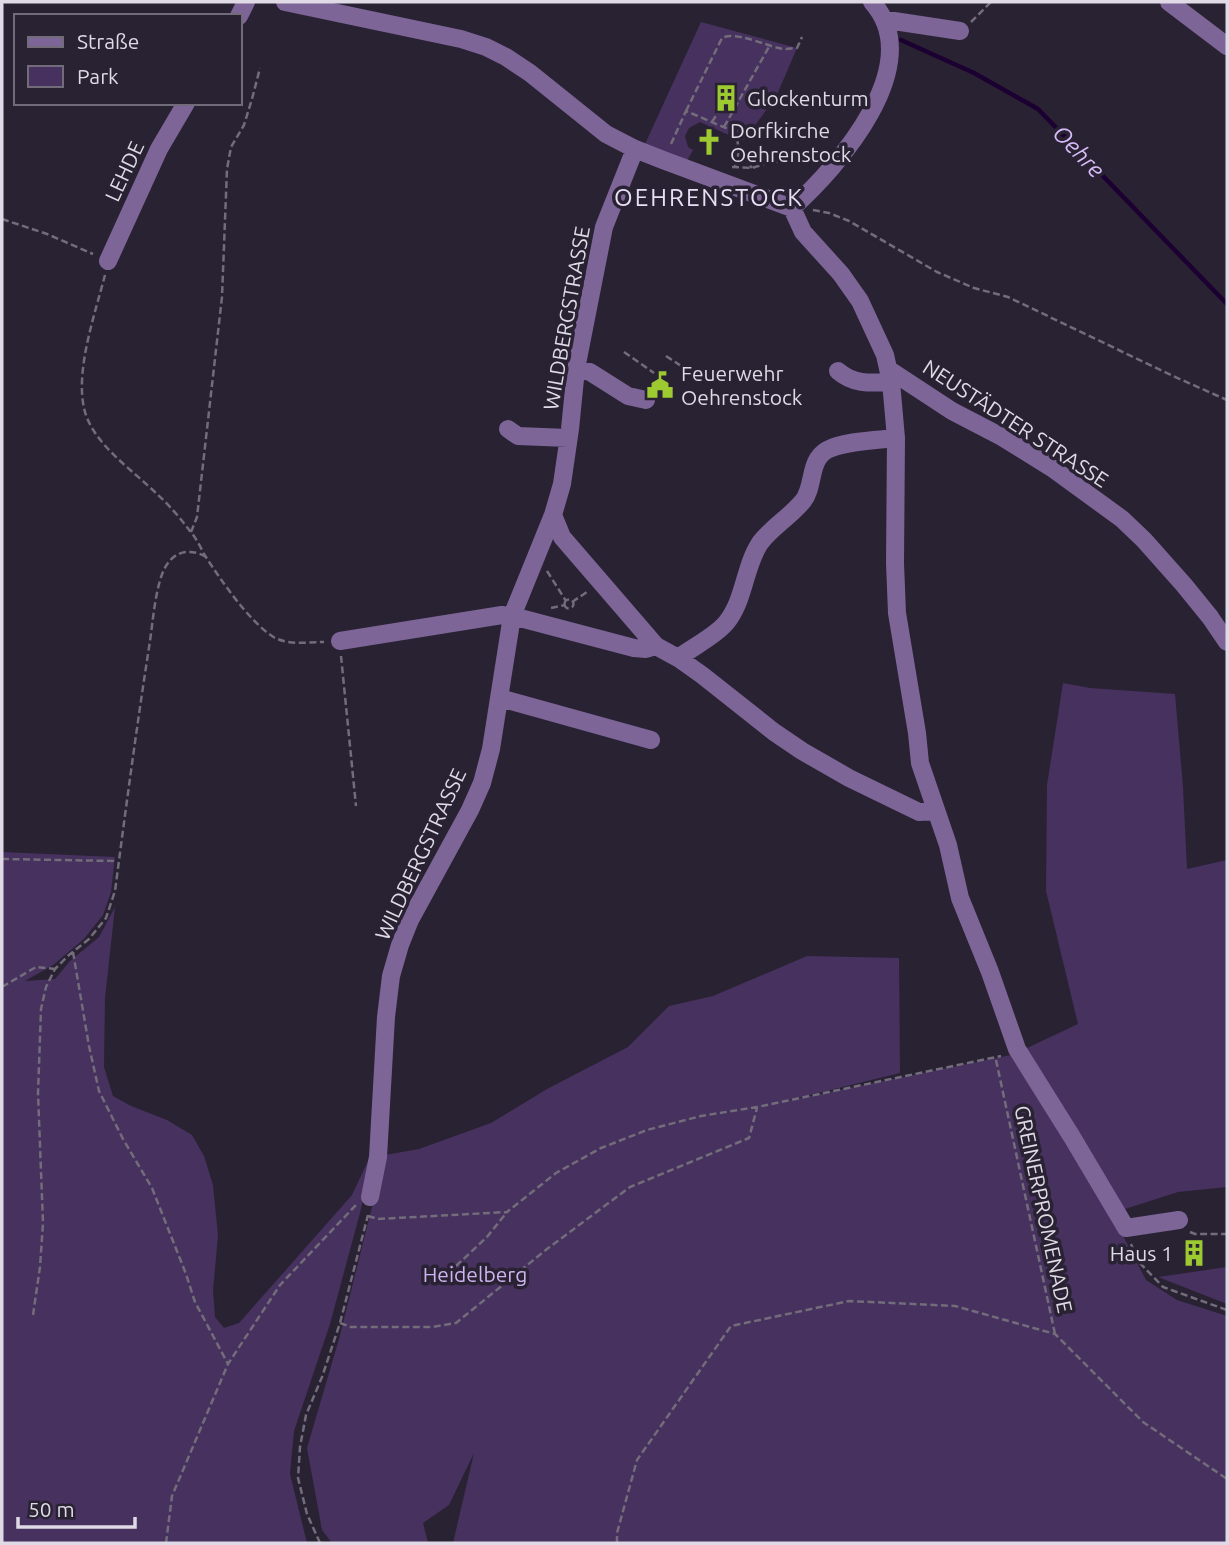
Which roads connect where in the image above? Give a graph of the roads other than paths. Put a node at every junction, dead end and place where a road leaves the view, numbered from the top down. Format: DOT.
graph roads {
  1 [pos="285,2"];
  2 [pos="872,2"];
  3 [pos="1169,2"];
  4 [pos="885,21"];
  5 [pos="960,31"];
  6 [pos="1227,46"];
  7 [pos="185,105"];
  8 [pos="635,149"];
  9 [pos="792,208"];
  10 [pos="108,261"];
  11 [pos="576,369"];
  12 [pos="838,371"];
  13 [pos="890,376"];
  14 [pos="646,400"];
  15 [pos="508,429"];
  16 [pos="568,438"];
  17 [pos="896,438"];
  18 [pos="553,515"];
  19 [pos="512,616"];
  20 [pos="340,641"];
  21 [pos="1227,642"];
  22 [pos="656,646"];
  23 [pos="678,658"];
  24 [pos="500,698"];
  25 [pos="651,740"];
  26 [pos="936,811"];
  27 [pos="370,1197"];
  28 [pos="1179,1220"];
  1 -- 8 [label="street"];
  2 -- 4 [label="street"];
  3 -- 6 [label="street"];
  4 -- 5 [label="street"];
  4 -- 9 [label="street"];
  7 -- 10 [label="street, LEHDE"];
  8 -- 9 [label="street"];
  8 -- 11 [label="street, WILDBERGSTRASSE"];
  9 -- 13 [label="street"];
  11 -- 14 [label="street"];
  11 -- 16 [label="street, WILDBERGSTRASSE"];
  12 -- 13 [label="street"];
  13 -- 17 [label="street"];
  13 -- 21 [label="street, NEUSTÄDTER STRASSE"];
  15 -- 16 [label="street"];
  16 -- 18 [label="street, WILDBERGSTRASSE"];
  17 -- 23 [label="street"];
  17 -- 26 [label="street"];
  18 -- 19 [label="street, WILDBERGSTRASSE"];
  18 -- 22 [label="street"];
  19 -- 20 [label="street"];
  19 -- 22 [label="street"];
  19 -- 24 [label="street, WILDBERGSTRASSE"];
  22 -- 23 [label="street"];
  23 -- 26 [label="street"];
  24 -- 25 [label="street"];
  24 -- 27 [label="street, WILDBERGSTRASSE"];
  26 -- 28 [label="street"];
}
